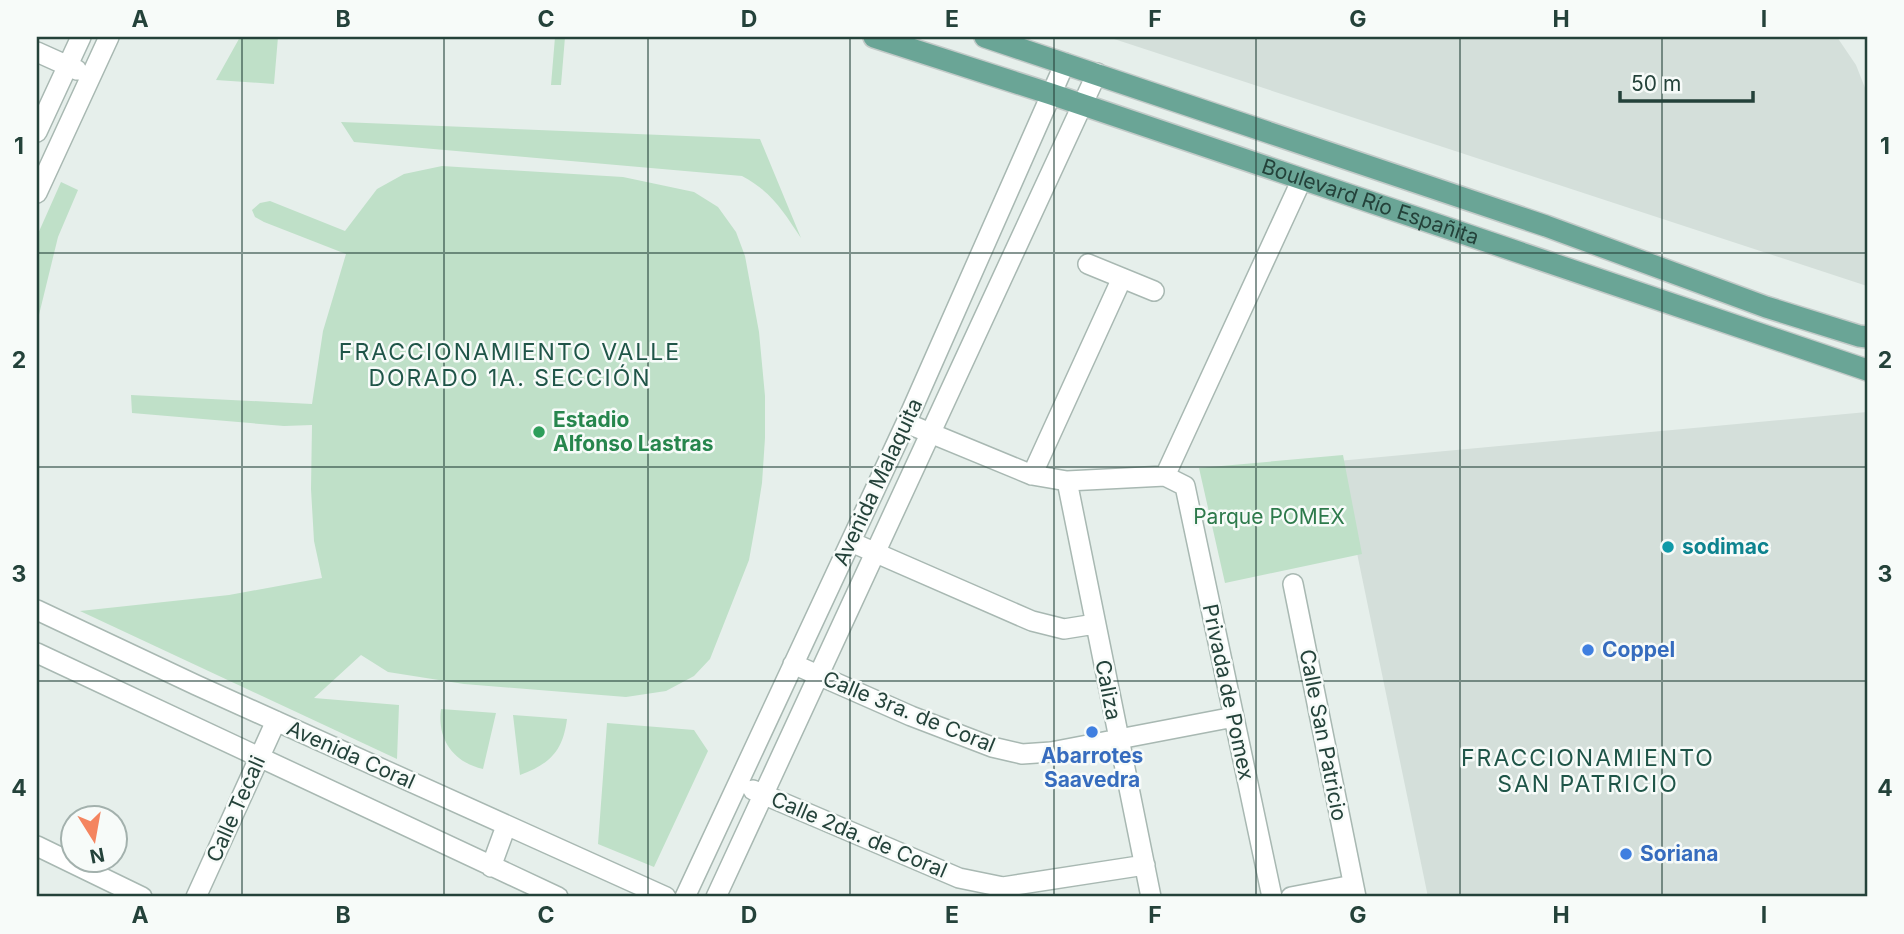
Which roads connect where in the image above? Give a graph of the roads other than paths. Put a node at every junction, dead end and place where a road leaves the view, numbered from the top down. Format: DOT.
graph roads {
  1 [pos="81,37"];
  2 [pos="108,37"];
  3 [pos="874,37"];
  4 [pos="985,37"];
  5 [pos="37,52"];
  6 [pos="1065,63"];
  7 [pos="68,65"];
  8 [pos="1097,73"];
  9 [pos="90,76"];
  10 [pos="1051,94"];
  11 [pos="1082,105"];
  12 [pos="37,132"];
  13 [pos="1301,179"];
  14 [pos="37,193"];
  15 [pos="1088,264"];
  16 [pos="1122,278"];
  17 [pos="1154,291"];
  18 [pos="1867,337"];
  19 [pos="1867,370"];
  20 [pos="906,423"];
  21 [pos="931,434"];
  22 [pos="1032,475"];
  23 [pos="1165,476"];
  24 [pos="1067,481"];
  25 [pos="851,542"];
  26 [pos="876,554"];
  27 [pos="1293,584"];
  28 [pos="37,610"];
  29 [pos="1095,624"];
  30 [pos="37,653"];
  31 [pos="793,664"];
  32 [pos="819,677"];
  33 [pos="1234,717"];
  34 [pos="276,721"];
  35 [pos="1118,739"];
  36 [pos="259,757"];
  37 [pos="740,784"];
  38 [pos="764,795"];
  39 [pos="506,826"];
  40 [pos="37,846"];
  41 [pos="1145,865"];
  42 [pos="491,867"];
  43 [pos="1355,891"];
  44 [pos="142,897"];
  45 [pos="196,897"];
  46 [pos="558,897"];
  47 [pos="666,897"];
  48 [pos="685,897"];
  49 [pos="716,897"];
  50 [pos="1151,897"];
  51 [pos="1272,897"];
  52 [pos="1291,897"];
  1 -- 7 [label="street"];
  2 -- 9 [label="street"];
  3 -- 10 [label="main road, Boulevard Río Españita"];
  4 -- 6 [label="main road, Boulevard Río Españita"];
  5 -- 7 [label="street"];
  6 -- 8 [label="main road, Boulevard Río Españita"];
  6 -- 10 [label="street, Avenida Malaquita"];
  7 -- 9 [label="street"];
  7 -- 12 [label="street"];
  8 -- 11 [label="street, Avenida Malaquita"];
  8 -- 18 [label="main road, Boulevard Río Españita"];
  9 -- 14 [label="street"];
  10 -- 11 [label="main road, Boulevard Río Españita"];
  10 -- 20 [label="street, Avenida Malaquita"];
  11 -- 13 [label="main road, Boulevard Río Españita"];
  11 -- 21 [label="street, Avenida Malaquita"];
  13 -- 19 [label="main road, Boulevard Río Españita"];
  13 -- 23 [label="street"];
  15 -- 16 [label="street"];
  16 -- 17 [label="street"];
  16 -- 22 [label="street"];
  20 -- 21 [label="street"];
  20 -- 25 [label="street, Avenida Malaquita"];
  21 -- 22 [label="street"];
  21 -- 26 [label="street, Avenida Malaquita"];
  22 -- 24 [label="street"];
  23 -- 24 [label="street"];
  23 -- 33 [label="street, Privada de Pomex"];
  24 -- 29 [label="street, Caliza"];
  25 -- 26 [label="street"];
  25 -- 31 [label="street, Avenida Malaquita"];
  26 -- 29 [label="street"];
  26 -- 32 [label="street, Avenida Malaquita"];
  27 -- 43 [label="street, Calle San Patricio"];
  28 -- 34 [label="street, Avenida Coral"];
  29 -- 35 [label="street, Caliza"];
  30 -- 36 [label="street, Avenida Coral"];
  31 -- 32 [label="street, Calle 3ra. de Coral"];
  31 -- 37 [label="street, Avenida Malaquita"];
  32 -- 35 [label="street, Calle 3ra. de Coral"];
  32 -- 38 [label="street, Avenida Malaquita"];
  33 -- 35 [label="street, Calle 3ra. de Coral"];
  33 -- 51 [label="street, Privada de Pomex"];
  34 -- 36 [label="street, Calle Tecali"];
  34 -- 39 [label="street, Avenida Coral"];
  35 -- 41 [label="street, Caliza"];
  36 -- 42 [label="street, Avenida Coral"];
  36 -- 45 [label="street, Calle Tecali"];
  37 -- 38 [label="street, Calle 2da. de Coral"];
  37 -- 48 [label="street, Avenida Malaquita"];
  38 -- 41 [label="street, Calle 2da. de Coral"];
  38 -- 49 [label="street, Avenida Malaquita"];
  39 -- 42 [label="street"];
  39 -- 47 [label="street, Avenida Coral"];
  40 -- 44 [label="street"];
  41 -- 50 [label="street, Caliza"];
  42 -- 46 [label="street, Avenida Coral"];
  43 -- 52 [label="street, Calle San Patricio"];
}
